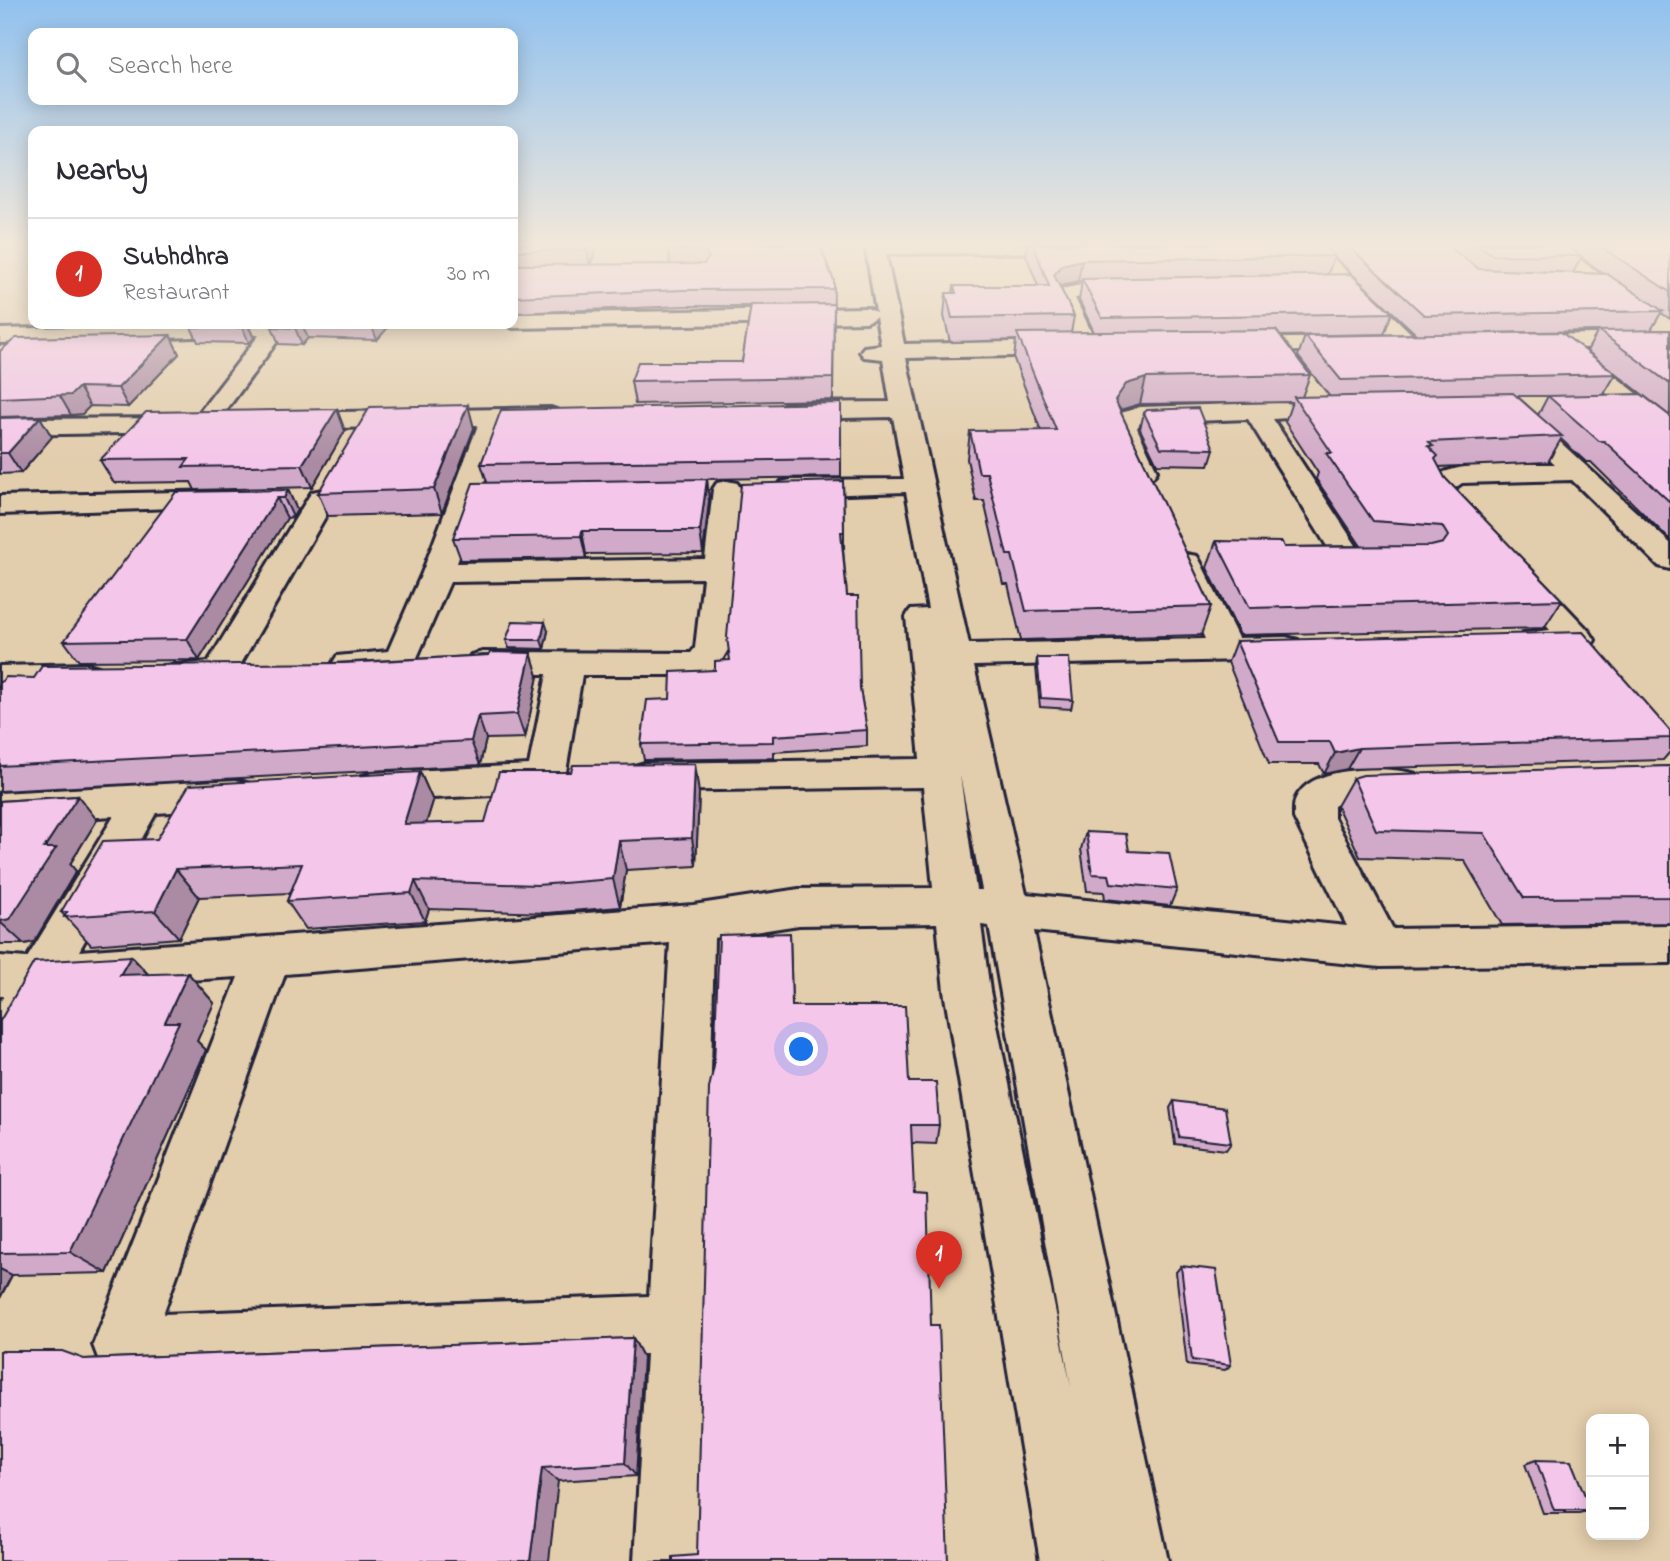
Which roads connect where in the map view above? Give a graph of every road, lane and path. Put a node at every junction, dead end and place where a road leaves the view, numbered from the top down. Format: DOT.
graph roads {
  1 [pos="875,317"];
  2 [pos="1073,317"];
  3 [pos="1382,317"];
  4 [pos="694,318"];
  5 [pos="518,321"];
  6 [pos="1662,327"];
  7 [pos="194,329"];
  8 [pos="275,329"];
  9 [pos="0,336"];
  10 [pos="878,339"];
  11 [pos="1504,342"];
  12 [pos="1558,342"];
  13 [pos="1436,343"];
  14 [pos="1409,344"];
  15 [pos="1275,345"];
  16 [pos="1208,346"];
  17 [pos="1088,348"];
  18 [pos="1115,348"];
  19 [pos="1291,367"];
  20 [pos="1307,388"];
  21 [pos="1636,404"];
  22 [pos="1597,405"];
  23 [pos="1546,406"];
  24 [pos="894,409"];
  25 [pos="1363,409"];
  26 [pos="1323,410"];
  27 [pos="1255,411"];
  28 [pos="758,412"];
  29 [pos="578,415"];
  30 [pos="495,417"];
  31 [pos="258,422"];
  32 [pos="204,423"];
  33 [pos="231,423"];
  34 [pos="0,427"];
  35 [pos="1670,432"];
  36 [pos="1578,472"];
  37 [pos="898,486"];
  38 [pos="318,491"];
  39 [pos="1153,492"];
  40 [pos="243,500"];
  41 [pos="177,501"];
  42 [pos="0,505"];
  43 [pos="152,534"];
  44 [pos="1189,551"];
  45 [pos="1312,558"];
  46 [pos="1670,560"];
  47 [pos="721,568"];
  48 [pos="438,573"];
  49 [pos="1578,640"];
  50 [pos="1511,642"];
  51 [pos="68,644"];
  52 [pos="1322,647"];
  53 [pos="1227,650"];
  54 [pos="941,656"];
  55 [pos="428,662"];
  56 [pos="566,665"];
  57 [pos="316,666"];
  58 [pos="1603,668"];
  59 [pos="261,670"];
  60 [pos="219,673"];
  61 [pos="43,676"];
  62 [pos="0,677"];
  63 [pos="942,773"];
  64 [pos="546,778"];
  65 [pos="1441,783"];
  66 [pos="338,789"];
  67 [pos="269,793"];
  68 [pos="144,799"];
  69 [pos="0,808"];
  70 [pos="955,905"];
  71 [pos="1008,911"];
  72 [pos="693,923"];
  73 [pos="1670,944"];
  74 [pos="1380,948"];
  75 [pos="269,956"];
  76 [pos="27,974"];
  77 [pos="0,1045"];
  78 [pos="678,1324"];
  79 [pos="667,1561"];
  80 [pos="1073,1561"];
  81 [pos="1135,1561"];
  1 -- 10 [label="street"];
  2 -- 17 [label="street"];
  3 -- 14 [label="street"];
  4 -- 5 [label="street"];
  4 -- 10 [label="street"];
  6 -- 12 [label="street"];
  7 -- 9 [label="street"];
  8 -- 32 [label="street"];
  10 -- 17 [label="street"];
  10 -- 24 [label="street"];
  11 -- 12 [label="street"];
  12 -- 21 [label="street"];
  13 -- 14 [label="street"];
  14 -- 15 [label="street"];
  15 -- 16 [label="street"];
  15 -- 19 [label="street"];
  17 -- 18 [label="street"];
  20 -- 26 [label="street"];
  21 -- 22 [label="street"];
  21 -- 35 [label="street"];
  23 -- 36 [label="street"];
  24 -- 28 [label="street"];
  24 -- 37 [label="street"];
  24 -- 54 [label="street"];
  25 -- 26 [label="street"];
  26 -- 27 [label="street"];
  27 -- 39 [label="street"];
  27 -- 45 [label="street"];
  29 -- 30 [label="street"];
  30 -- 31 [label="street"];
  30 -- 48 [label="street"];
  32 -- 33 [label="street"];
  32 -- 34 [label="street"];
  36 -- 46 [label="street"];
  36 -- 49 [label="street"];
  37 -- 47 [label="street"];
  37 -- 54 [label="street"];
  38 -- 60 [label="street"];
  40 -- 41 [label="street"];
  41 -- 42 [label="street"];
  41 -- 43 [label="street"];
  44 -- 53 [label="street"];
  47 -- 48 [label="street"];
  47 -- 56 [label="street"];
  48 -- 55 [label="street"];
  49 -- 50 [label="street"];
  49 -- 58 [label="street"];
  51 -- 61 [label="street"];
  52 -- 53 [label="street"];
  53 -- 54 [label="street"];
  54 -- 63 [label="street"];
  54 -- 71 [label="street"];
  55 -- 56 [label="street"];
  55 -- 57 [label="street"];
  56 -- 64 [label="street"];
  59 -- 60 [label="street"];
  60 -- 61 [label="street"];
  61 -- 62 [label="street"];
  63 -- 64 [label="street"];
  63 -- 70 [label="street"];
  64 -- 66 [label="street"];
  65 -- 74 [label="street"];
  67 -- 68 [label="street"];
  68 -- 69 [label="street"];
  68 -- 76 [label="street"];
  70 -- 71 [label="street"];
  70 -- 72 [label="street"];
  70 -- 80 [label="street"];
  71 -- 74 [label="street"];
  71 -- 81 [label="street"];
  72 -- 75 [label="street"];
  72 -- 78 [label="street"];
  73 -- 74 [label="street"];
  75 -- 76 [label="street"];
  75 -- 78 [label="street"];
  76 -- 77 [label="street"];
  78 -- 79 [label="street"];
}
